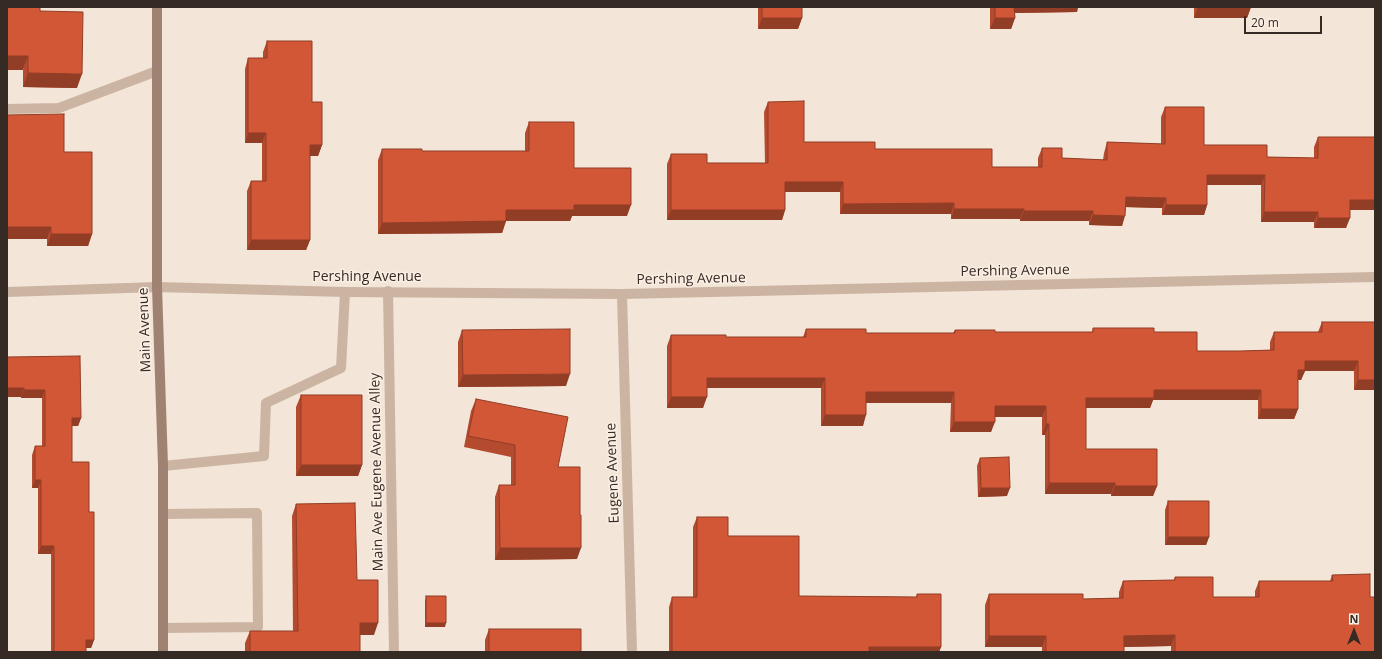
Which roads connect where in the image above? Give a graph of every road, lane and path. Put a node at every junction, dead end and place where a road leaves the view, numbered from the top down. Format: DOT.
graph roads {
  1 [pos="157,7"];
  2 [pos="157,71"];
  3 [pos="7,109"];
  4 [pos="1375,277"];
  5 [pos="157,287"];
  6 [pos="7,292"];
  7 [pos="345,292"];
  8 [pos="388,292"];
  9 [pos="622,294"];
  10 [pos="163,466"];
  11 [pos="163,514"];
  12 [pos="163,628"];
  13 [pos="163,652"];
  14 [pos="394,652"];
  15 [pos="632,652"];
  1 -- 2 [label="street, Main Avenue"];
  2 -- 3 [label="street"];
  2 -- 5 [label="street, Main Avenue"];
  4 -- 9 [label="street, Pershing Avenue"];
  5 -- 6 [label="street, Pershing Avenue"];
  5 -- 7 [label="street, Pershing Avenue"];
  5 -- 10 [label="street, Main Avenue"];
  7 -- 8 [label="street, Pershing Avenue"];
  7 -- 10 [label="street"];
  8 -- 9 [label="street, Pershing Avenue"];
  8 -- 14 [label="street, Main Ave Eugene Avenue Alley"];
  9 -- 15 [label="street, Eugene Avenue"];
  10 -- 11 [label="street, Main Avenue"];
  11 -- 12 [label="street, Main Avenue"];
  11 -- 12 [label="street"];
  12 -- 13 [label="street, Main Avenue"];
}
